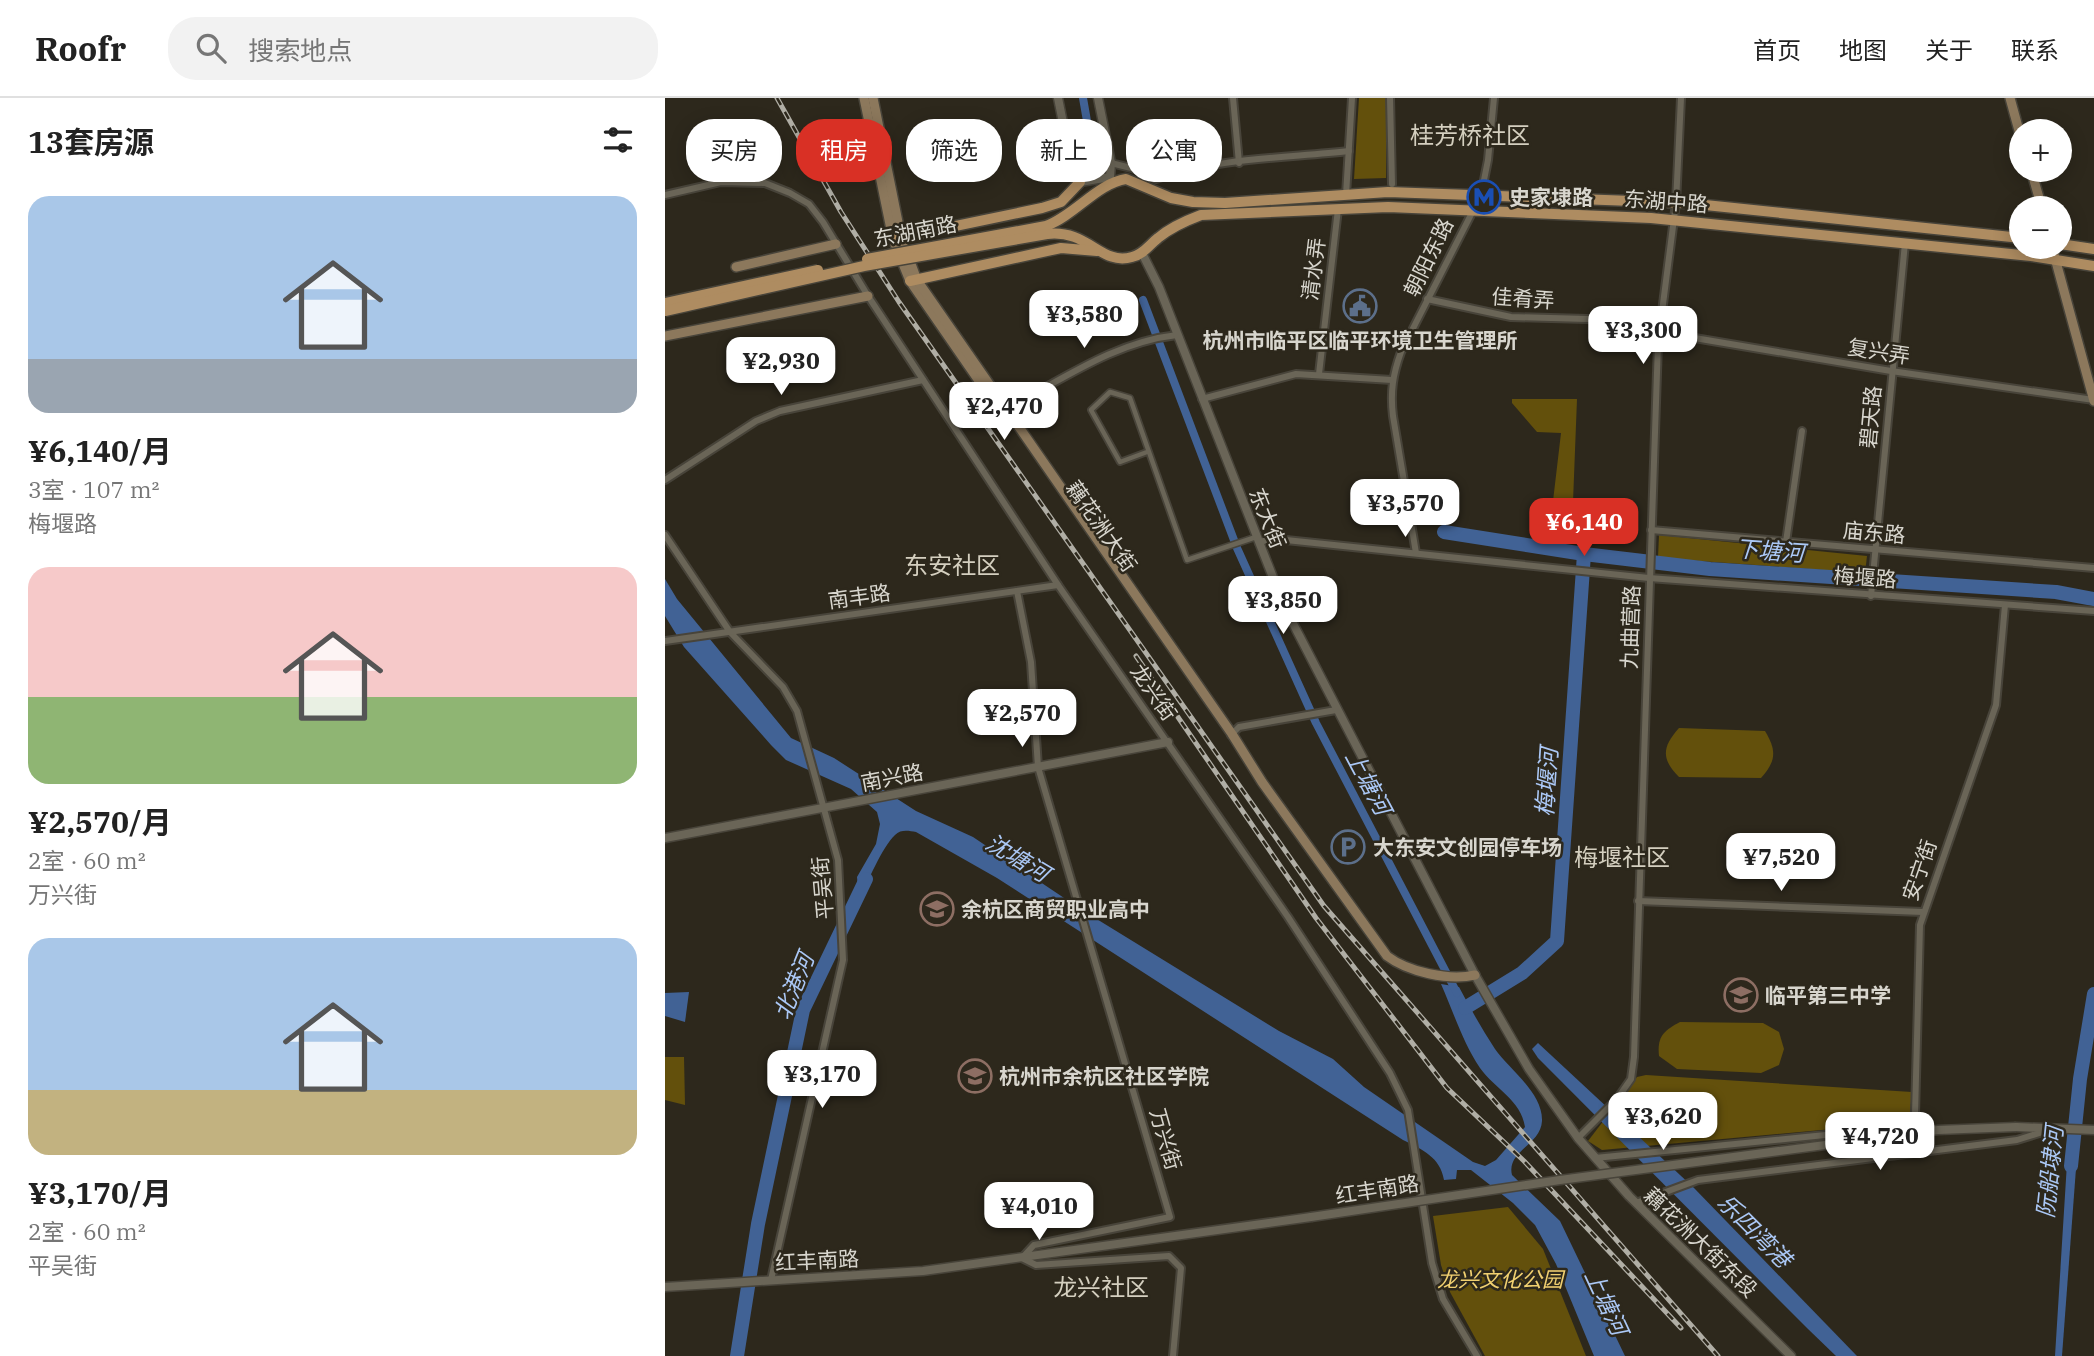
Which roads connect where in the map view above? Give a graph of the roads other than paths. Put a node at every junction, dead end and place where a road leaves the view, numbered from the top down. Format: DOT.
graph roads {
  1 [pos="864,98"];
  2 [pos="873,98"];
  3 [pos="1058,98"];
  4 [pos="1098,98"];
  5 [pos="1233,98"];
  6 [pos="1352,98"];
  7 [pos="1391,98"];
  8 [pos="1494,98"];
  9 [pos="1681,98"];
  10 [pos="2010,98"];
  11 [pos="1063,119"];
  12 [pos="1102,119"];
  13 [pos="2016,119"];
  14 [pos="1349,151"];
  15 [pos="1112,163"];
  16 [pos="1239,163"];
  17 [pos="1112,180"];
  18 [pos="1075,182"];
  19 [pos="1109,182"];
  20 [pos="1392,184"];
  21 [pos="665,195"];
  22 [pos="1346,195"];
  23 [pos="1481,195"];
  24 [pos="1676,203"];
  25 [pos="1338,209"];
  26 [pos="1472,211"];
  27 [pos="1672,219"];
  28 [pos="1046,230"];
  29 [pos="2009,237"];
  30 [pos="897,238"];
  31 [pos="1905,243"];
  32 [pos="836,244"];
  33 [pos="2072,246"];
  34 [pos="2094,249"];
  35 [pos="1097,251"];
  36 [pos="1142,253"];
  37 [pos="2055,260"];
  38 [pos="2094,266"];
  39 [pos="736,267"];
  40 [pos="914,280"];
  41 [pos="868,296"];
  42 [pos="1427,299"];
  43 [pos="665,303"];
  44 [pos="665,312"];
  45 [pos="1660,321"];
  46 [pos="1659,332"];
  47 [pos="1177,335"];
  48 [pos="665,336"];
  49 [pos="1892,371"];
  50 [pos="1319,374"];
  51 [pos="923,380"];
  52 [pos="1392,380"];
  53 [pos="1202,399"];
  54 [pos="2094,400"];
  55 [pos="1006,409"];
  56 [pos="1802,431"];
  57 [pos="1147,453"];
  58 [pos="665,480"];
  59 [pos="1651,532"];
  60 [pos="665,536"];
  61 [pos="1256,539"];
  62 [pos="1786,542"];
  63 [pos="1416,553"];
  64 [pos="1875,553"];
  65 [pos="2094,568"];
  66 [pos="1649,578"];
  67 [pos="1058,585"];
  68 [pos="1017,591"];
  69 [pos="1871,595"];
  70 [pos="2005,605"];
  71 [pos="2094,611"];
  72 [pos="730,632"];
  73 [pos="665,641"];
  74 [pos="1336,709"];
  75 [pos="1231,736"];
  76 [pos="1168,742"];
  77 [pos="1038,767"];
  78 [pos="823,807"];
  79 [pos="665,838"];
  80 [pos="1638,901"];
  81 [pos="1923,912"];
  82 [pos="1475,976"];
  83 [pos="1915,1126"];
  84 [pos="2054,1128"];
  85 [pos="2094,1130"];
  86 [pos="1579,1138"];
  87 [pos="1914,1153"];
  88 [pos="1595,1158"];
  89 [pos="1636,1203"];
  90 [pos="1022,1258"];
  91 [pos="770,1280"];
  92 [pos="665,1287"];
  93 [pos="1173,1356"];
  94 [pos="1478,1356"];
  95 [pos="1791,1356"];
  1 -- 30 [label="main road, 藕花洲大街"];
  2 -- 30 [label="main road, 藕花洲大街"];
  3 -- 11 [label="street"];
  4 -- 12 [label="street"];
  5 -- 16 [label="street"];
  6 -- 14 [label="street"];
  7 -- 20 [label="street"];
  8 -- 23 [label="street, 朝阳东路"];
  9 -- 24 [label="street, 九曲营路"];
  10 -- 13 [label="main road"];
  14 -- 16 [label="street"];
  14 -- 22 [label="street"];
  15 -- 16 [label="street"];
  17 -- 22 [label="main road, 东湖中路"];
  18 -- 30 [label="main road"];
  19 -- 28 [label="main road, 东湖南路"];
  21 -- 32 [label="street, 龙兴街"];
  22 -- 23 [label="main road, 东湖中路"];
  23 -- 24 [label="main road, 东湖中路"];
  23 -- 26 [label="street, 朝阳东路"];
  24 -- 27 [label="street, 九曲营路"];
  24 -- 29 [label="main road, 东湖中路"];
  25 -- 26 [label="main road, 东湖中路"];
  25 -- 36 [label="main road, 东湖中路"];
  25 -- 50 [label="street, 清水弄"];
  26 -- 27 [label="main road, 东湖中路"];
  26 -- 42 [label="street, 朝阳东路"];
  27 -- 31 [label="main road, 东湖中路"];
  27 -- 45 [label="street, 九曲营路"];
  28 -- 35 [label="main road, 东湖南路"];
  28 -- 43 [label="main road, 东湖南路, bridge"];
  28 -- 44 [label="main road, 东湖南路, bridge"];
  30 -- 40 [label="main road, 藕花洲大街"];
  31 -- 37 [label="main road, 东湖中路"];
  31 -- 49 [label="street, 碧天路"];
  32 -- 39 [label="main road"];
  32 -- 41 [label="street, 龙兴街"];
  33 -- 34 [label="main road"];
  35 -- 36 [label="main road"];
  35 -- 40 [label="main road"];
  36 -- 47 [label="street, 东大街"];
  37 -- 38 [label="main road, 东湖中路"];
  37 -- 54 [label="main road"];
  40 -- 55 [label="main road, 藕花洲大街"];
  40 -- 75 [label="main road, 藕花洲大街"];
  41 -- 48 [label="main road"];
  41 -- 51 [label="street, 龙兴街"];
  42 -- 45 [label="street, 佳肴弄"];
  42 -- 52 [label="street, 朝阳东路"];
  45 -- 46 [label="street, 九曲营路"];
  46 -- 49 [label="street, 复兴弄"];
  46 -- 59 [label="street, 九曲营路"];
  47 -- 53 [label="street, 东大街"];
  47 -- 55 [label="street"];
  49 -- 54 [label="street, 复兴弄"];
  49 -- 64 [label="street, 碧天路"];
  50 -- 52 [label="street"];
  50 -- 53 [label="street"];
  51 -- 58 [label="street"];
  51 -- 67 [label="street, 龙兴街"];
  52 -- 63 [label="street, 朝阳东路"];
  53 -- 61 [label="street, 东大街"];
  55 -- 75 [label="main road, 藕花洲大街"];
  56 -- 62 [label="street"];
  57 -- 57 [label="street"];
  57 -- 61 [label="street"];
  59 -- 62 [label="street, 庙东路"];
  59 -- 66 [label="street, 九曲营路"];
  60 -- 72 [label="street, 平吴街"];
  61 -- 63 [label="street, 梅堰路"];
  61 -- 74 [label="street, 东大街"];
  62 -- 64 [label="street, 庙东路"];
  63 -- 66 [label="street, 梅堰路"];
  64 -- 65 [label="street, 庙东路"];
  64 -- 69 [label="street, 碧天路"];
  66 -- 69 [label="street, 梅堰路"];
  66 -- 80 [label="street, 九曲营路"];
  67 -- 68 [label="street, 南丰路"];
  67 -- 76 [label="street, 龙兴街"];
  68 -- 72 [label="street, 南丰路"];
  68 -- 77 [label="street, 万兴街"];
  69 -- 70 [label="street, 梅堰路"];
  70 -- 71 [label="street, 梅堰路"];
  70 -- 81 [label="street, 安宁街"];
  72 -- 73 [label="street, 南丰路"];
  72 -- 78 [label="street, 平吴街"];
  74 -- 75 [label="street"];
  74 -- 82 [label="street, 东大街"];
  75 -- 82 [label="main road, 藕花洲大街"];
  76 -- 77 [label="street, 南兴路"];
  76 -- 94 [label="street, 龙兴街"];
  77 -- 78 [label="street, 南兴路"];
  77 -- 90 [label="street, 万兴街"];
  78 -- 79 [label="street, 南兴路"];
  78 -- 91 [label="street, 平吴街"];
  80 -- 81 [label="street"];
  80 -- 86 [label="street, 九曲营路"];
  81 -- 83 [label="street, 安宁街"];
  82 -- 86 [label="street, 藕花洲大街东段"];
  83 -- 87 [label="street, 安宁街"];
  83 -- 88 [label="street"];
  84 -- 85 [label="street, 红丰南路"];
  84 -- 87 [label="street"];
  84 -- 90 [label="street, 红丰南路, bridge"];
  86 -- 88 [label="street, 藕花洲大街东段"];
  87 -- 89 [label="street"];
  88 -- 89 [label="street, 藕花洲大街东段"];
  89 -- 95 [label="street, 藕花洲大街东段"];
  90 -- 91 [label="street, 红丰南路"];
  90 -- 93 [label="street"];
  91 -- 92 [label="street, 红丰南路"];
}
